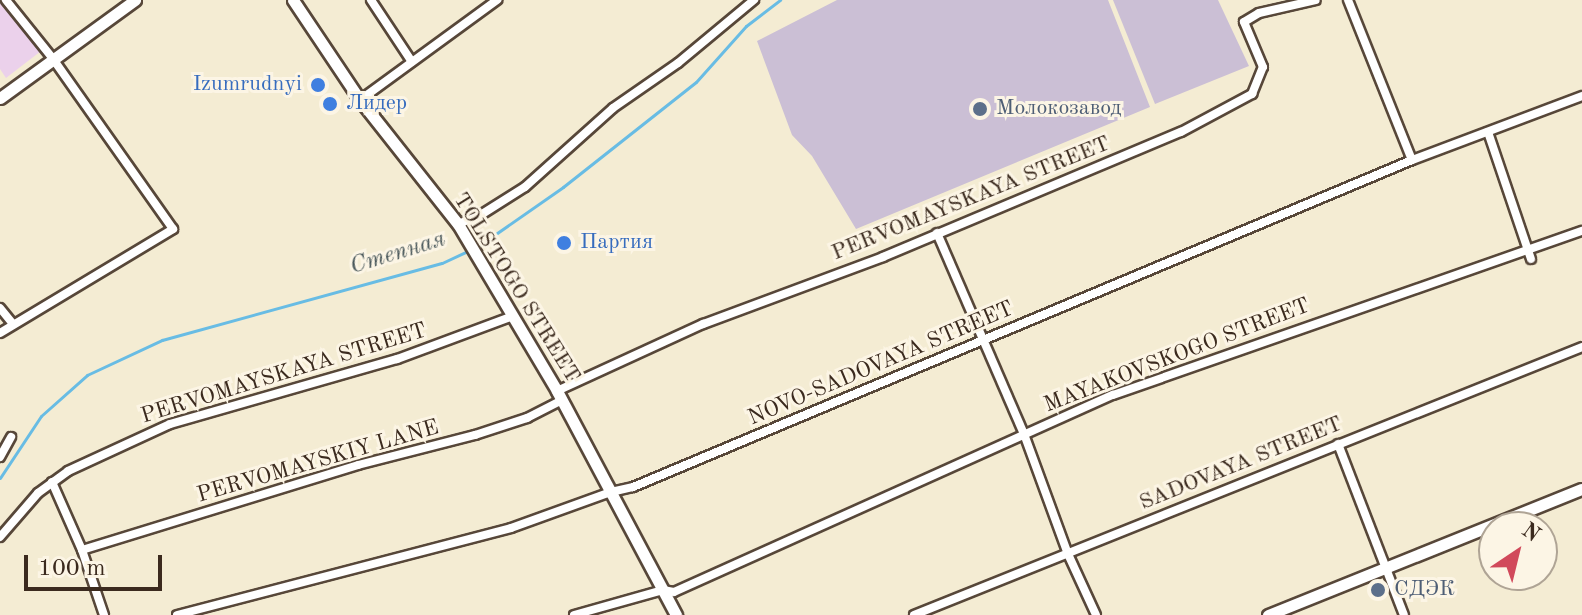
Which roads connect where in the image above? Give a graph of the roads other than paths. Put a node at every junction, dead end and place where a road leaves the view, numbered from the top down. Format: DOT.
graph roads {
  1 [pos="6,0"];
  2 [pos="135,0"];
  3 [pos="293,0"];
  4 [pos="371,0"];
  5 [pos="497,0"];
  6 [pos="754,0"];
  7 [pos="1316,0"];
  8 [pos="1348,0"];
  9 [pos="54,60"];
  10 [pos="412,62"];
  11 [pos="1582,96"];
  12 [pos="0,98"];
  13 [pos="360,100"];
  14 [pos="1488,132"];
  15 [pos="1412,160"];
  16 [pos="460,228"];
  17 [pos="1582,231"];
  18 [pos="937,233"];
  19 [pos="1527,248"];
  20 [pos="1531,259"];
  21 [pos="0,308"];
  22 [pos="513,316"];
  23 [pos="13,324"];
  24 [pos="0,333"];
  25 [pos="980,340"];
  26 [pos="1582,347"];
  27 [pos="560,396"];
  28 [pos="1024,434"];
  29 [pos="11,437"];
  30 [pos="1338,444"];
  31 [pos="0,457"];
  32 [pos="52,482"];
  33 [pos="1582,489"];
  34 [pos="611,492"];
  35 [pos="0,537"];
  36 [pos="82,550"];
  37 [pos="1068,554"];
  38 [pos="1385,569"];
  39 [pos="663,590"];
  40 [pos="104,615"];
  41 [pos="177,615"];
  42 [pos="574,615"];
  43 [pos="676,615"];
  44 [pos="914,615"];
  45 [pos="1096,615"];
  46 [pos="1268,615"];
  47 [pos="1404,615"];
  1 -- 9 [label="street"];
  2 -- 9 [label="main road"];
  3 -- 13 [label="main road, TOLSTOGO STREET"];
  4 -- 10 [label="street"];
  5 -- 10 [label="street"];
  6 -- 16 [label="street"];
  7 -- 18 [label="street, PERVOMAYSKAYA STREET"];
  8 -- 15 [label="street"];
  9 -- 12 [label="main road"];
  9 -- 23 [label="street"];
  10 -- 13 [label="street"];
  11 -- 14 [label="street, NOVO-SADOVAYA STREET"];
  13 -- 16 [label="main road, TOLSTOGO STREET"];
  14 -- 15 [label="street, NOVO-SADOVAYA STREET"];
  14 -- 19 [label="street"];
  15 -- 25 [label="street, NOVO-SADOVAYA STREET"];
  16 -- 22 [label="main road, TOLSTOGO STREET"];
  17 -- 19 [label="street, MAYAKOVSKOGO STREET"];
  18 -- 25 [label="street"];
  18 -- 27 [label="street, PERVOMAYSKAYA STREET"];
  19 -- 20 [label="street"];
  19 -- 28 [label="street, MAYAKOVSKOGO STREET"];
  21 -- 23 [label="street"];
  22 -- 27 [label="main road, TOLSTOGO STREET"];
  22 -- 32 [label="street, PERVOMAYSKAYA STREET"];
  23 -- 24 [label="street"];
  25 -- 28 [label="street"];
  25 -- 34 [label="street, NOVO-SADOVAYA STREET"];
  26 -- 30 [label="street, SADOVAYA STREET"];
  27 -- 34 [label="main road, TOLSTOGO STREET"];
  27 -- 36 [label="street, PERVOMAYSKIY LANE"];
  28 -- 37 [label="street"];
  28 -- 39 [label="street, MAYAKOVSKOGO STREET"];
  29 -- 31 [label="street"];
  30 -- 37 [label="street, SADOVAYA STREET"];
  30 -- 38 [label="street"];
  32 -- 35 [label="street, PERVOMAYSKAYA STREET"];
  32 -- 36 [label="street"];
  33 -- 38 [label="main road"];
  34 -- 39 [label="main road, TOLSTOGO STREET"];
  34 -- 41 [label="street, NOVO-SADOVAYA STREET"];
  36 -- 40 [label="street"];
  37 -- 44 [label="street, SADOVAYA STREET"];
  37 -- 45 [label="street"];
  38 -- 46 [label="main road"];
  38 -- 47 [label="street"];
  39 -- 42 [label="street, MAYAKOVSKOGO STREET"];
  39 -- 43 [label="main road, TOLSTOGO STREET"];
}
